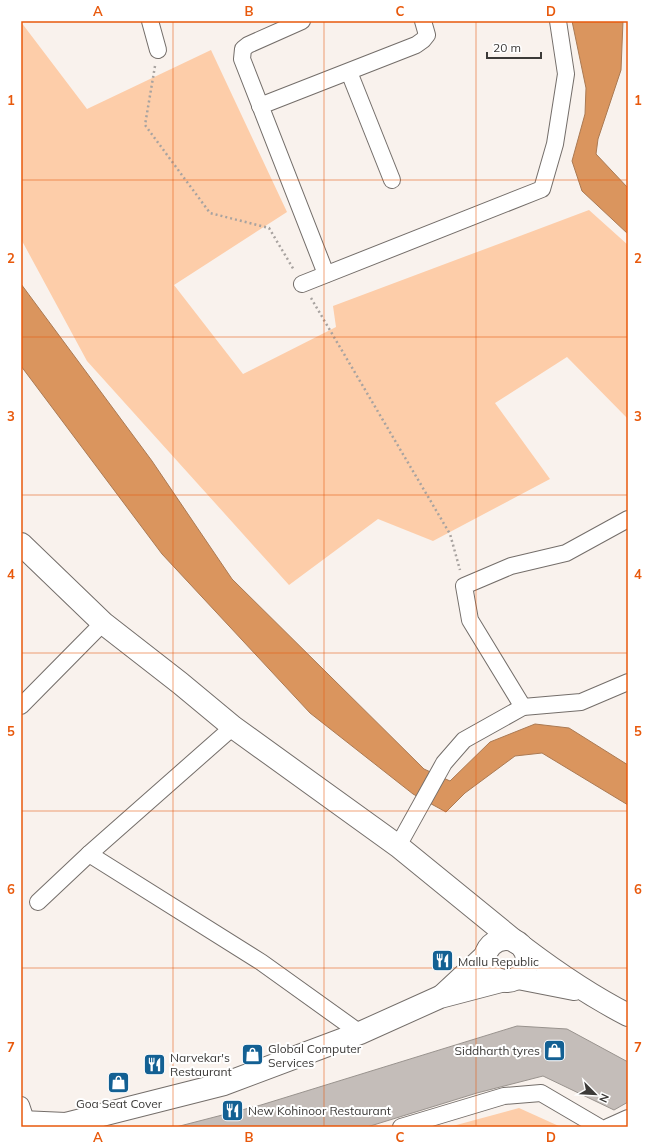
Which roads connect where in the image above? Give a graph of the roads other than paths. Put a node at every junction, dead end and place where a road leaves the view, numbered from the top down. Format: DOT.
graph roads {
  1 [pos="150,21"];
  2 [pos="302,21"];
  3 [pos="423,21"];
  4 [pos="558,21"];
  5 [pos="158,50"];
  6 [pos="349,72"];
  7 [pos="260,106"];
  8 [pos="392,180"];
  9 [pos="326,274"];
  10 [pos="302,284"];
  11 [pos="628,519"];
  12 [pos="21,544"];
  13 [pos="103,623"];
  14 [pos="628,682"];
  15 [pos="21,706"];
  16 [pos="523,707"];
  17 [pos="233,727"];
  18 [pos="398,846"];
  19 [pos="89,854"];
  20 [pos="38,902"];
  21 [pos="478,910"];
  22 [pos="520,945"];
  23 [pos="486,952"];
  24 [pos="510,980"];
  25 [pos="587,991"];
  26 [pos="440,997"];
  27 [pos="628,1015"];
  28 [pos="360,1033"];
  29 [pos="23,1117"];
  30 [pos="628,1118"];
  31 [pos="401,1127"];
  32 [pos="599,1127"];
  33 [pos="608,1127"];
  1 -- 5 [label="street"];
  2 -- 7 [label="street"];
  3 -- 6 [label="street"];
  4 -- 9 [label="street"];
  6 -- 7 [label="street"];
  6 -- 8 [label="street"];
  7 -- 9 [label="street"];
  9 -- 10 [label="street"];
  11 -- 16 [label="street"];
  12 -- 13 [label="main road"];
  13 -- 15 [label="street"];
  13 -- 17 [label="main road"];
  14 -- 16 [label="street"];
  16 -- 18 [label="street"];
  17 -- 18 [label="main road"];
  17 -- 19 [label="street"];
  18 -- 21 [label="main road"];
  19 -- 20 [label="street"];
  19 -- 28 [label="street"];
  21 -- 22 [label="main road"];
  21 -- 23 [label="main road"];
  22 -- 23 [label="main road"];
  22 -- 24 [label="main road"];
  22 -- 25 [label="main road"];
  23 -- 24 [label="main road"];
  23 -- 26 [label="main road"];
  24 -- 25 [label="main road"];
  24 -- 26 [label="main road"];
  25 -- 27 [label="main road"];
  26 -- 28 [label="main road"];
  28 -- 29 [label="main road"];
  30 -- 33 [label="street"];
  31 -- 32 [label="street"];
}
